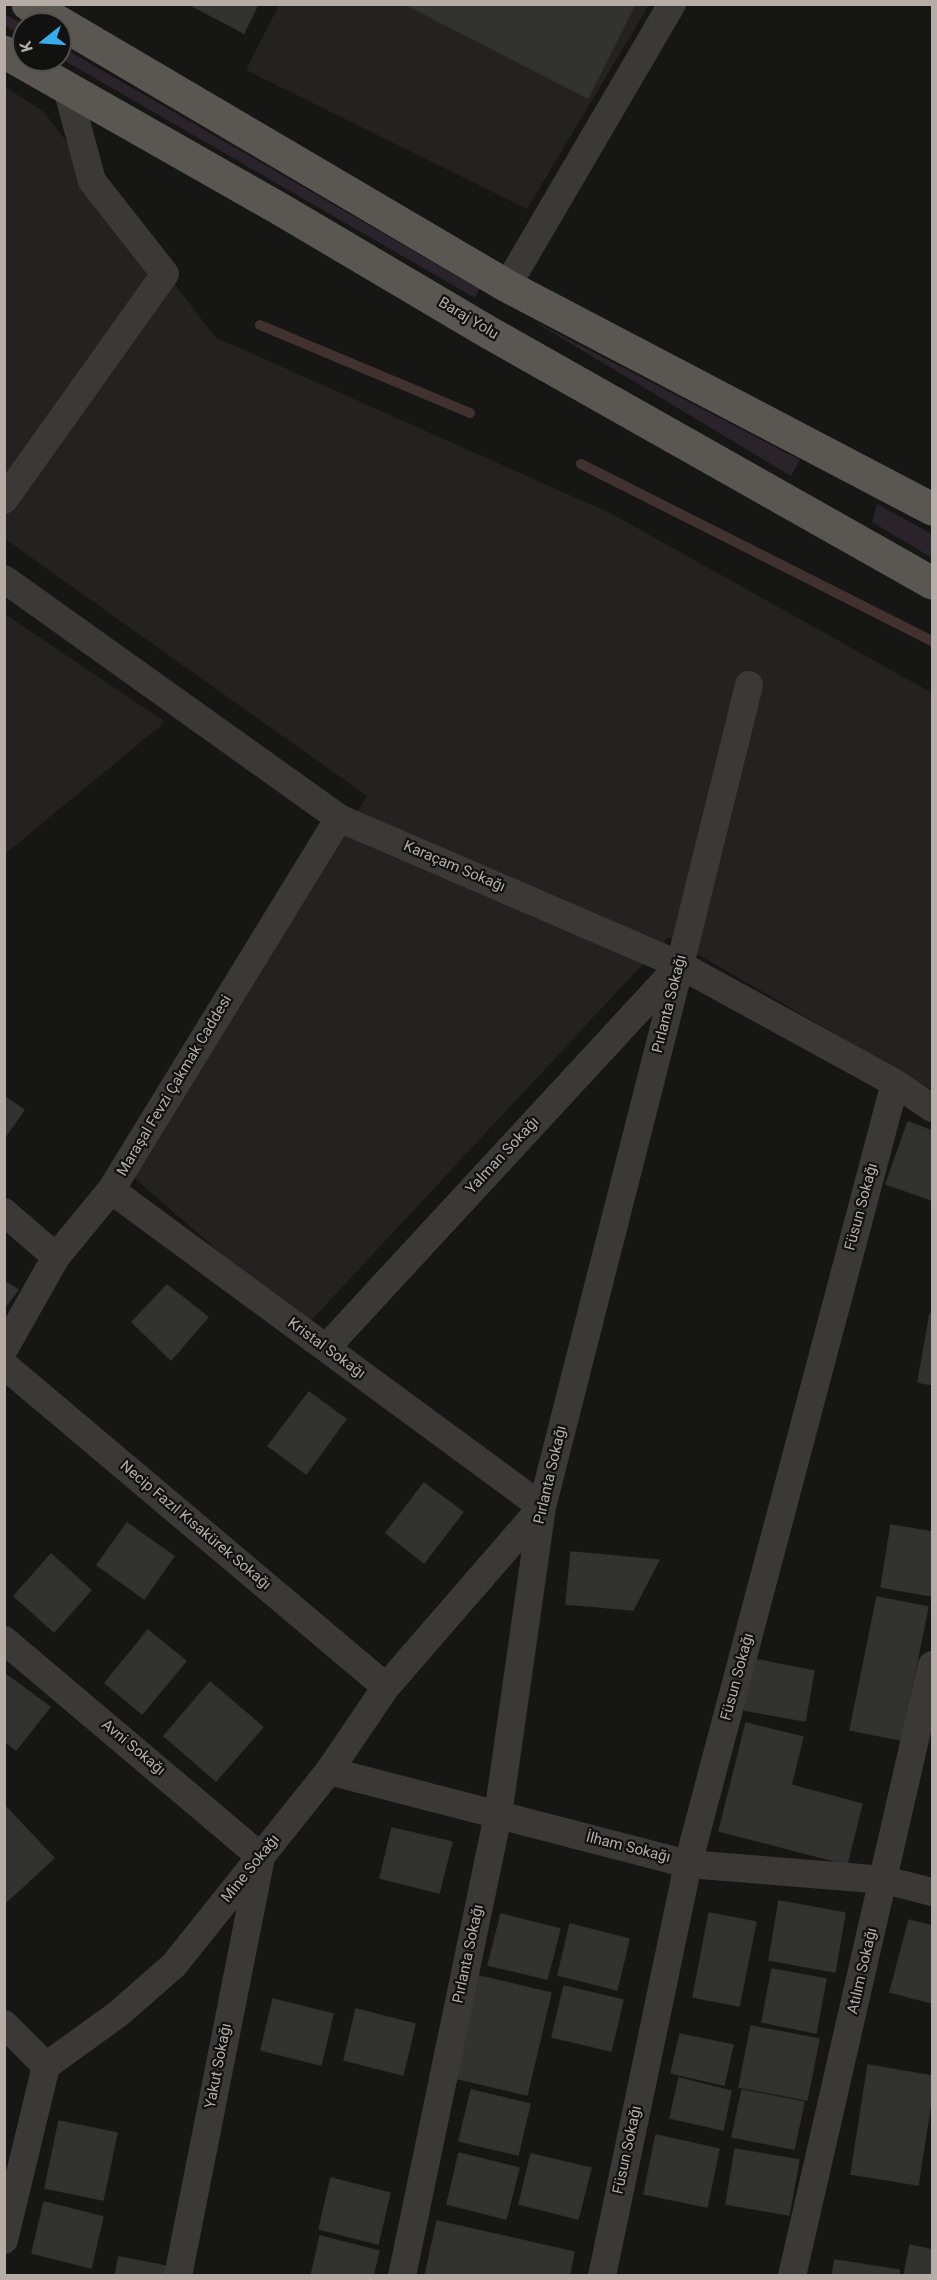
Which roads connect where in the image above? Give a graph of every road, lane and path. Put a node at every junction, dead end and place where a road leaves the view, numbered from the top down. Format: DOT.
graph roads {
  1 [pos="28,4"];
  2 [pos="672,4"];
  3 [pos="4,52"];
  4 [pos="68,88"];
  5 [pos="507,286"];
  6 [pos="488,332"];
  7 [pos="4,500"];
  8 [pos="933,509"];
  9 [pos="4,579"];
  10 [pos="933,583"];
  11 [pos="749,685"];
  12 [pos="339,818"];
  13 [pos="680,965"];
  14 [pos="895,1083"];
  15 [pos="933,1108"];
  16 [pos="111,1190"];
  17 [pos="4,1212"];
  18 [pos="56,1257"];
  19 [pos="326,1348"];
  20 [pos="4,1349"];
  21 [pos="4,1365"];
  22 [pos="542,1507"];
  23 [pos="4,1640"];
  24 [pos="933,1665"];
  25 [pos="386,1687"];
  26 [pos="329,1771"];
  27 [pos="498,1815"];
  28 [pos="261,1857"];
  29 [pos="688,1863"];
  30 [pos="885,1880"];
  31 [pos="933,1892"];
  32 [pos="4,2024"];
  33 [pos="46,2066"];
  34 [pos="4,2240"];
  35 [pos="178,2276"];
  36 [pos="402,2276"];
  37 [pos="602,2276"];
  38 [pos="792,2276"];
  1 -- 5 [label="main road"];
  2 -- 5 [label="street"];
  3 -- 4 [label="main road, Baraj Yolu"];
  4 -- 6 [label="main road, Baraj Yolu"];
  4 -- 7 [label="street"];
  5 -- 6 [label="main road"];
  5 -- 8 [label="main road"];
  6 -- 10 [label="main road, Baraj Yolu"];
  9 -- 12 [label="street, Karaçam Sokağı"];
  11 -- 13 [label="street, Pırlanta Sokağı"];
  12 -- 13 [label="street, Karaçam Sokağı"];
  12 -- 16 [label="street, Maraşal Fevzi Çakmak Caddesi"];
  13 -- 14 [label="street, Karaçam Sokağı"];
  13 -- 19 [label="street, Yalman Sokağı"];
  13 -- 22 [label="street, Pırlanta Sokağı"];
  14 -- 15 [label="street, Karaçam Sokağı"];
  14 -- 29 [label="street, Füsun Sokağı"];
  16 -- 18 [label="street, Maraşal Fevzi Çakmak Caddesi"];
  16 -- 19 [label="street, Kristal Sokağı"];
  17 -- 18 [label="street"];
  18 -- 20 [label="street, Maraşal Fevzi Çakmak Caddesi"];
  19 -- 22 [label="street, Kristal Sokağı"];
  21 -- 25 [label="street, Necip Fazıl Kısakürek Sokağı"];
  22 -- 25 [label="street, Mine Sokağı"];
  22 -- 27 [label="street, Pırlanta Sokağı"];
  23 -- 28 [label="street, Avni Sokağı"];
  24 -- 30 [label="street, Atılım Sokağı"];
  25 -- 26 [label="street, Mine Sokağı"];
  26 -- 27 [label="street, İlham Sokağı"];
  26 -- 28 [label="street, Mine Sokağı"];
  27 -- 29 [label="street, İlham Sokağı"];
  27 -- 36 [label="street, Pırlanta Sokağı"];
  28 -- 33 [label="street, Mine Sokağı"];
  28 -- 35 [label="street, Yakut Sokağı"];
  29 -- 30 [label="street, İlham Sokağı"];
  29 -- 37 [label="street, Füsun Sokağı"];
  30 -- 31 [label="street, İlham Sokağı"];
  30 -- 38 [label="street, Atılım Sokağı"];
  32 -- 33 [label="street"];
  33 -- 34 [label="street"];
}
